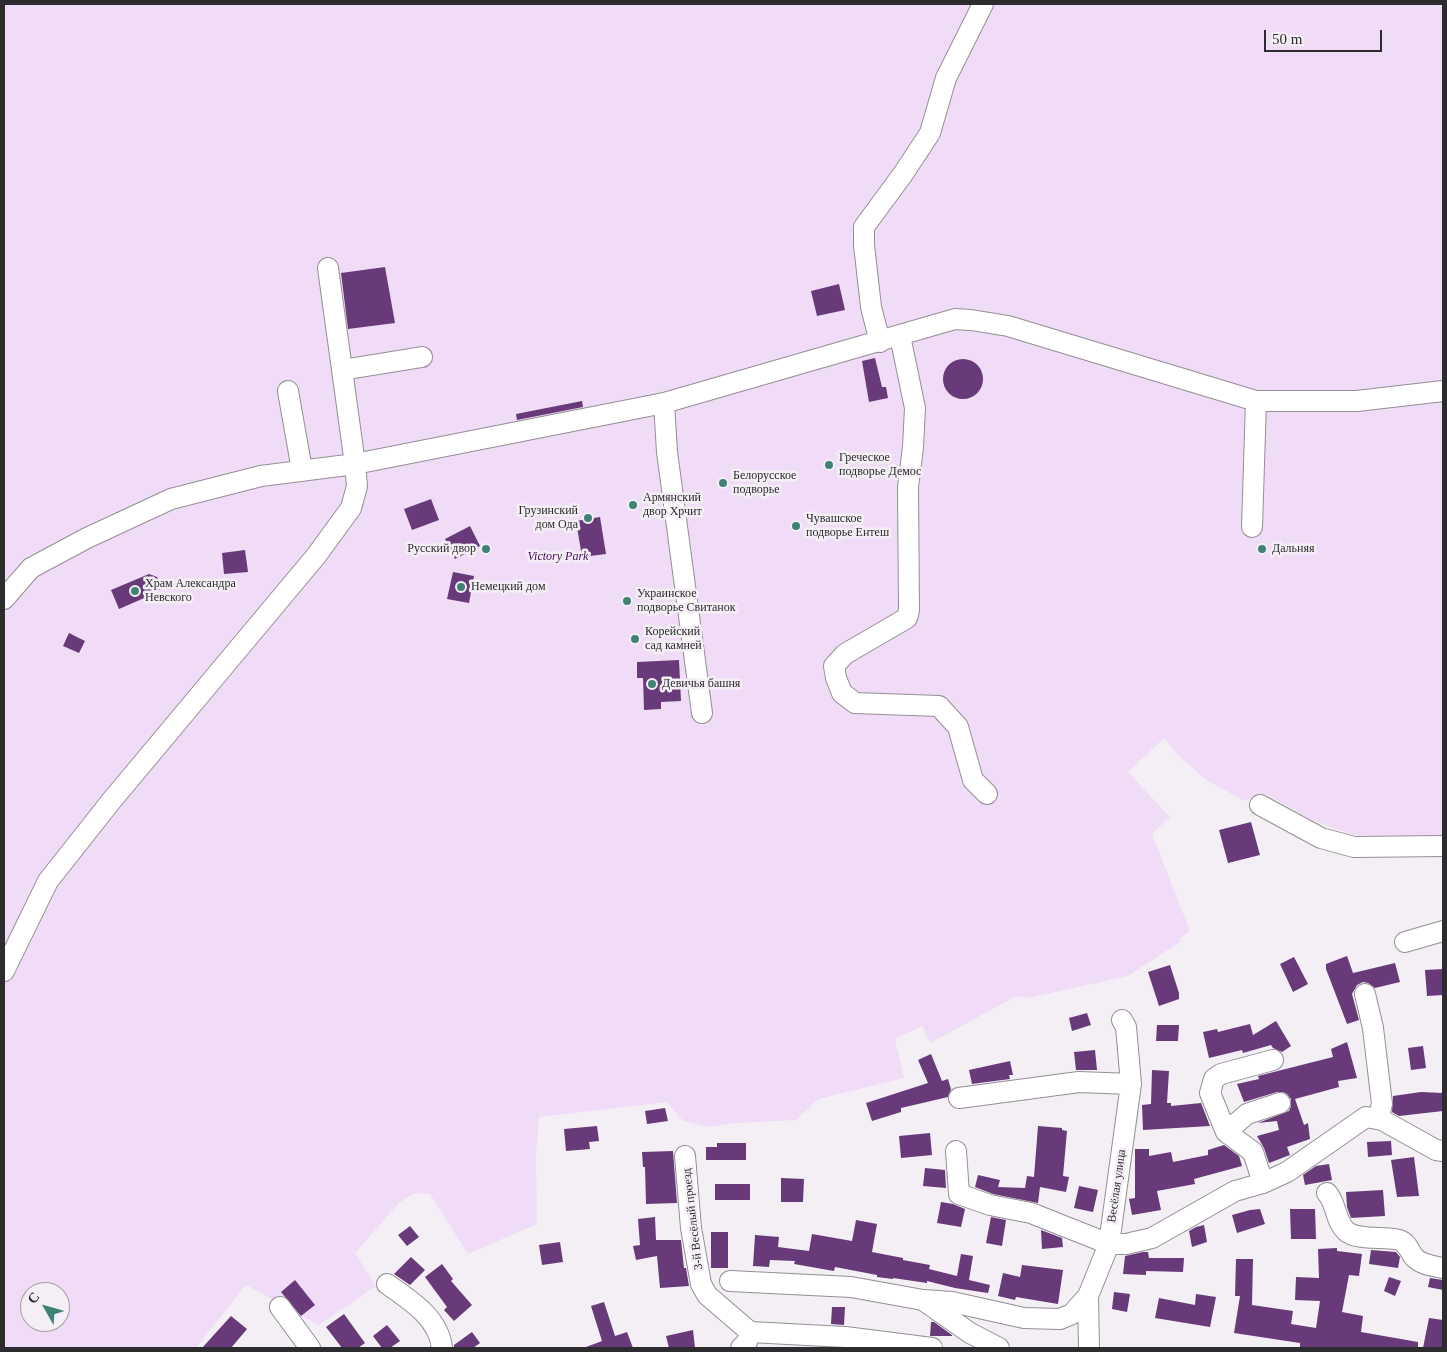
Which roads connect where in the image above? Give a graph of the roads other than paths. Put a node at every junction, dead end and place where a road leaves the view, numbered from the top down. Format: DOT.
graph roads {
  1 [pos="983,4"];
  2 [pos="328,268"];
  3 [pos="900,336"];
  4 [pos="880,342"];
  5 [pos="422,358"];
  6 [pos="342,370"];
  7 [pos="288,392"];
  8 [pos="1443,392"];
  9 [pos="1256,401"];
  10 [pos="664,403"];
  11 [pos="355,464"];
  12 [pos="302,470"];
  13 [pos="1252,528"];
  14 [pos="4,599"];
  15 [pos="702,714"];
  16 [pos="987,794"];
  17 [pos="1260,805"];
  18 [pos="1443,846"];
  19 [pos="1443,931"];
  20 [pos="1405,942"];
  21 [pos="4,971"];
  22 [pos="1365,994"];
  23 [pos="1122,1020"];
  24 [pos="1272,1060"];
  25 [pos="1131,1084"];
  26 [pos="959,1098"];
  27 [pos="1280,1103"];
  28 [pos="1378,1119"];
  29 [pos="1226,1132"];
  30 [pos="956,1151"];
  31 [pos="1443,1151"];
  32 [pos="685,1156"];
  33 [pos="1263,1183"];
  34 [pos="1327,1193"];
  35 [pos="1109,1244"];
  36 [pos="1443,1268"];
  37 [pos="730,1281"];
  38 [pos="387,1284"];
  39 [pos="1088,1296"];
  40 [pos="923,1300"];
  41 [pos="280,1307"];
  42 [pos="745,1340"];
  43 [pos="845,1343"];
  44 [pos="873,1345"];
  45 [pos="310,1348"];
  46 [pos="442,1348"];
  47 [pos="932,1348"];
  48 [pos="999,1348"];
  49 [pos="1089,1348"];
  1 -- 4 [label="street"];
  2 -- 6 [label="street"];
  3 -- 4 [label="street"];
  3 -- 9 [label="street"];
  3 -- 16 [label="street"];
  4 -- 10 [label="street"];
  5 -- 6 [label="street"];
  6 -- 11 [label="street"];
  7 -- 12 [label="street"];
  8 -- 9 [label="street"];
  9 -- 13 [label="street"];
  10 -- 11 [label="street"];
  10 -- 15 [label="street"];
  11 -- 12 [label="street"];
  11 -- 21 [label="street"];
  12 -- 14 [label="street"];
  17 -- 18 [label="street"];
  19 -- 20 [label="street"];
  22 -- 28 [label="street"];
  23 -- 25 [label="street, Весёлая улица"];
  24 -- 29 [label="street"];
  25 -- 26 [label="street"];
  25 -- 35 [label="street, Весёлая улица"];
  27 -- 29 [label="street"];
  28 -- 31 [label="street"];
  28 -- 33 [label="street"];
  29 -- 33 [label="street"];
  30 -- 35 [label="street"];
  32 -- 42 [label="street, 3-й Весёлый проезд"];
  33 -- 35 [label="street"];
  34 -- 36 [label="street"];
  35 -- 39 [label="street, Весёлая улица"];
  37 -- 40 [label="street"];
  38 -- 46 [label="street"];
  39 -- 40 [label="street"];
  39 -- 49 [label="street, Весёлая улица"];
  40 -- 48 [label="street"];
  41 -- 45 [label="street"];
  42 -- 43 [label="street"];
  43 -- 44 [label="street"];
  44 -- 47 [label="street"];
}
